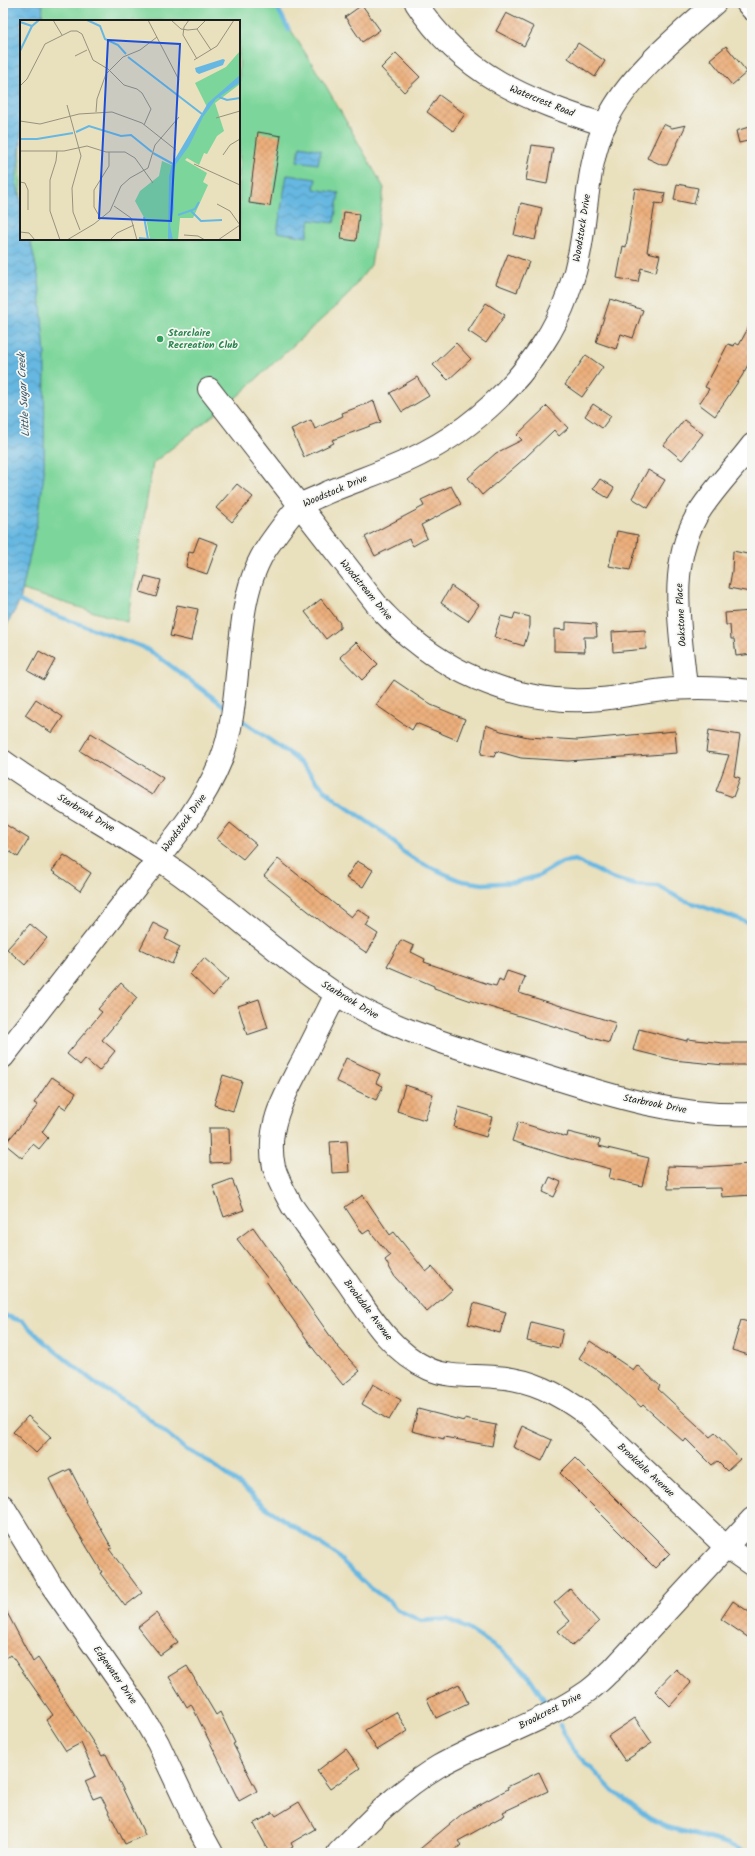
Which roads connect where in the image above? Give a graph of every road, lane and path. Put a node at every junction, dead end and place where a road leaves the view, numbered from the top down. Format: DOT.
graph roads {
  1 [pos="416,3"];
  2 [pos="716,3"];
  3 [pos="747,3"];
  4 [pos="752,9"];
  5 [pos="605,125"];
  6 [pos="209,389"];
  7 [pos="752,445"];
  8 [pos="299,505"];
  9 [pos="686,688"];
  10 [pos="752,691"];
  11 [pos="3,761"];
  12 [pos="158,859"];
  13 [pos="336,994"];
  14 [pos="3,1057"];
  15 [pos="752,1114"];
  16 [pos="3,1506"];
  17 [pos="752,1519"];
  18 [pos="726,1547"];
  19 [pos="752,1565"];
  20 [pos="212,1853"];
  21 [pos="338,1853"];
  1 -- 5 [label="street, Watercrest Road"];
  2 -- 5 [label="street, Woodstock Drive"];
  3 -- 4 [label="street"];
  5 -- 8 [label="street, Woodstock Drive"];
  6 -- 8 [label="street, Woodstream Drive"];
  7 -- 9 [label="street, Oakstone Place"];
  8 -- 9 [label="street, Woodstream Drive"];
  8 -- 12 [label="street, Woodstock Drive"];
  9 -- 10 [label="street, Woodstream Drive"];
  11 -- 12 [label="street, Starbrook Drive"];
  12 -- 13 [label="street, Starbrook Drive"];
  12 -- 14 [label="street, Woodstock Drive"];
  13 -- 15 [label="street, Starbrook Drive"];
  13 -- 18 [label="street, Brookdale Avenue"];
  16 -- 20 [label="street, Edgewater Drive"];
  17 -- 18 [label="street, Brookcrest Drive"];
  18 -- 19 [label="street, Brookdale Avenue"];
  18 -- 21 [label="street, Brookcrest Drive"];
}
